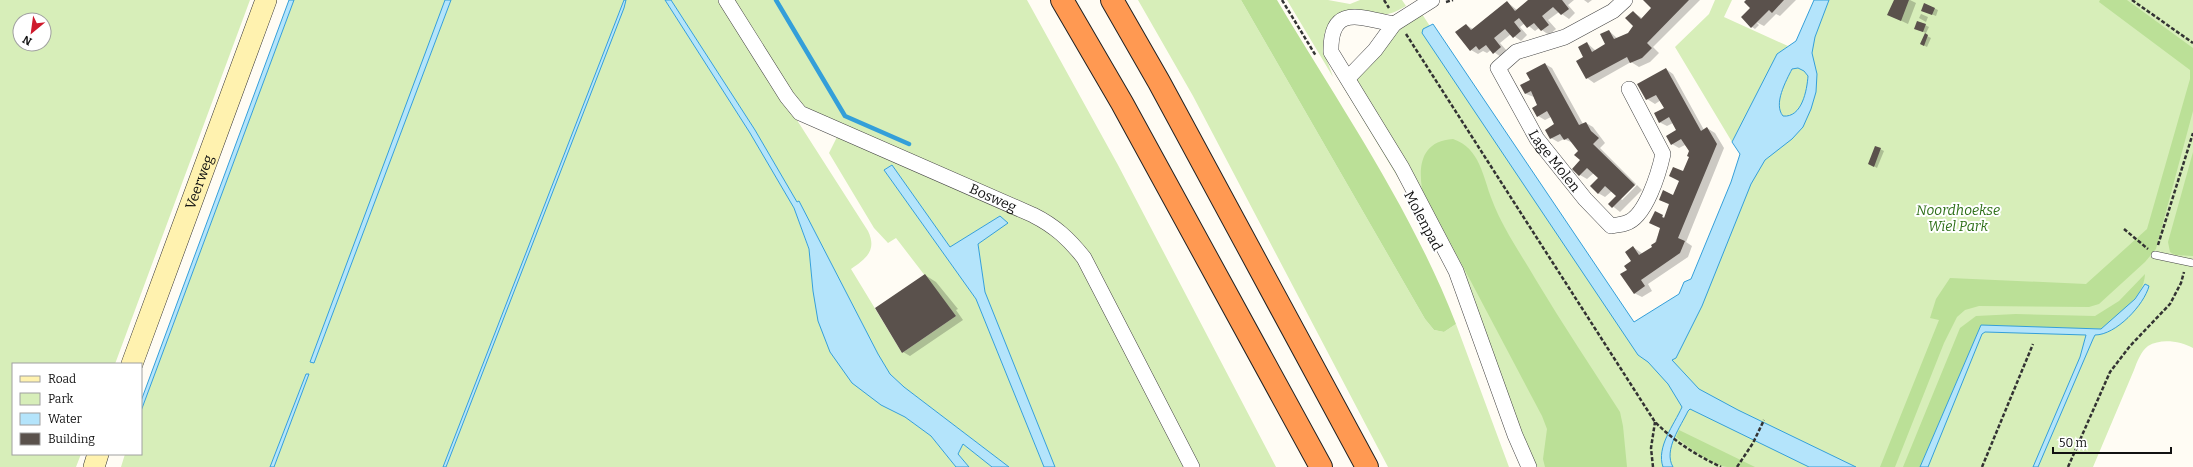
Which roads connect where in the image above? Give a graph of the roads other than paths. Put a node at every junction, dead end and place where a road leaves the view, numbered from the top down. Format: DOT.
graph roads {
  1 [pos="266,0"];
  2 [pos="726,0"];
  3 [pos="1062,0"];
  4 [pos="1112,0"];
  5 [pos="1432,0"];
  6 [pos="1625,0"];
  7 [pos="1396,23"];
  8 [pos="1348,78"];
  9 [pos="1629,89"];
  10 [pos="2155,254"];
  11 [pos="2190,262"];
  12 [pos="132,363"];
  13 [pos="1275,380"];
  14 [pos="98,455"];
  15 [pos="94,467"];
  16 [pos="1192,467"];
  17 [pos="1311,467"];
  18 [pos="1321,467"];
  19 [pos="1367,467"];
  20 [pos="1530,467"];
  1 -- 12 [label="street, Veerweg"];
  2 -- 16 [label="street, Bosweg"];
  3 -- 13 [label="highway"];
  4 -- 19 [label="highway"];
  5 -- 7 [label="street"];
  6 -- 9 [label="street, Lage Molen"];
  7 -- 8 [label="street"];
  7 -- 8 [label="street"];
  8 -- 20 [label="street"];
  10 -- 11 [label="lane"];
  13 -- 17 [label="highway"];
  13 -- 18 [label="highway"];
  14 -- 15 [label="street"];
}
